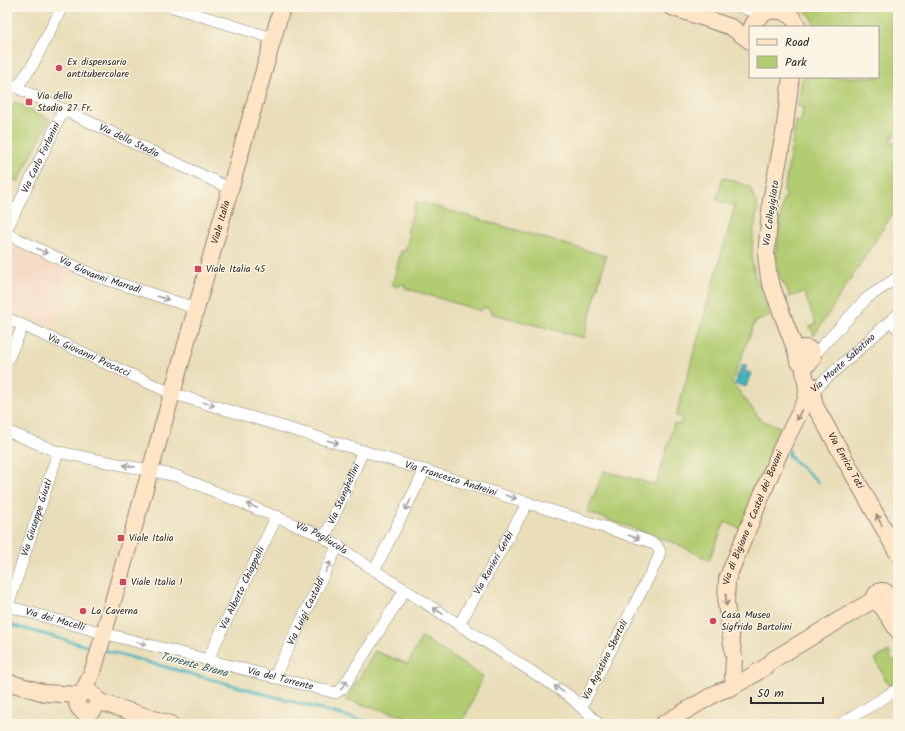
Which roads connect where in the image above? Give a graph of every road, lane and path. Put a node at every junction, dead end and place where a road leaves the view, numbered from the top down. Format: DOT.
graph roads {
  1 [pos="62,7"];
  2 [pos="173,7"];
  3 [pos="282,7"];
  4 [pos="671,7"];
  5 [pos="742,7"];
  6 [pos="790,16"];
  7 [pos="759,17"];
  8 [pos="731,27"];
  9 [pos="272,38"];
  10 [pos="749,40"];
  11 [pos="791,78"];
  12 [pos="7,83"];
  13 [pos="18,88"];
  14 [pos="64,109"];
  15 [pos="229,188"];
  16 [pos="7,229"];
  17 [pos="7,234"];
  18 [pos="898,277"];
  19 [pos="195,308"];
  20 [pos="7,318"];
  21 [pos="896,321"];
  22 [pos="24,326"];
  23 [pos="806,354"];
  24 [pos="7,361"];
  25 [pos="171,393"];
  26 [pos="809,394"];
  27 [pos="7,431"];
  28 [pos="363,451"];
  29 [pos="58,452"];
  30 [pos="149,470"];
  31 [pos="425,470"];
  32 [pos="528,502"];
  33 [pos="277,516"];
  34 [pos="325,537"];
  35 [pos="338,545"];
  36 [pos="898,554"];
  37 [pos="375,569"];
  38 [pos="405,590"];
  39 [pos="886,597"];
  40 [pos="8,606"];
  41 [pos="629,613"];
  42 [pos="898,614"];
  43 [pos="459,625"];
  44 [pos="898,631"];
  45 [pos="102,637"];
  46 [pos="774,659"];
  47 [pos="207,661"];
  48 [pos="274,678"];
  49 [pos="734,678"];
  50 [pos="7,682"];
  51 [pos="898,689"];
  52 [pos="718,692"];
  53 [pos="87,704"];
  54 [pos="582,706"];
  55 [pos="165,722"];
  56 [pos="599,724"];
  57 [pos="663,724"];
  58 [pos="841,724"];
  1 -- 13 [label="street"];
  2 -- 9 [label="street"];
  3 -- 9 [label="main road, Viale Italia"];
  4 -- 8 [label="main road"];
  5 -- 7 [label="street"];
  6 -- 7 [label="main road"];
  7 -- 8 [label="main road"];
  8 -- 10 [label="main road"];
  9 -- 15 [label="main road, Viale Italia"];
  11 -- 23 [label="main road, Via Collegigliato"];
  12 -- 13 [label="street, Via dello Stadio"];
  13 -- 14 [label="street, Via dello Stadio"];
  14 -- 15 [label="street, Via dello Stadio"];
  14 -- 16 [label="street, Via Carlo Forlanini"];
  15 -- 19 [label="main road, Viale Italia"];
  17 -- 19 [label="street, Via Giovanni Marradi, one-way"];
  18 -- 23 [label="street"];
  19 -- 25 [label="main road, Viale Italia"];
  20 -- 22 [label="street, Via Giovanni Procacci"];
  21 -- 26 [label="street, Via Monte Sabotino"];
  22 -- 24 [label="street"];
  22 -- 25 [label="street, Via Giovanni Procacci"];
  23 -- 26 [label="main road, Via di Bigiano e Castel dei Bovani"];
  25 -- 28 [label="street, Via Francesco Andreini, one-way"];
  25 -- 30 [label="main road, Viale Italia"];
  36 -- 26 [label="main road, Via Enrico Toti, one-way"];
  26 -- 49 [label="main road, Via di Bigiano e Castel dei Bovani, one-way"];
  27 -- 29 [label="street, Via Pagliucola"];
  28 -- 31 [label="street, Via Francesco Andreini"];
  28 -- 34 [label="street, Via Stanghellini"];
  30 -- 29 [label="street, Via Pagliucola, one-way"];
  29 -- 40 [label="street, Via Giuseppe Giusti"];
  33 -- 30 [label="street, Via Pagliucola, one-way"];
  30 -- 45 [label="main road, Viale Italia"];
  31 -- 32 [label="street, Via Francesco Andreini, one-way"];
  31 -- 37 [label="street, one-way"];
  32 -- 41 [label="street, Via Francesco Andreini, one-way"];
  32 -- 43 [label="street, Via Ranieri Gerbi"];
  33 -- 34 [label="street, Via Pagliucola"];
  33 -- 47 [label="street, Via Alberto Chiappelli"];
  34 -- 35 [label="street, Via Pagliucola"];
  35 -- 37 [label="street, Via Pagliucola"];
  48 -- 35 [label="street, Via Luigi Castaldi, one-way"];
  37 -- 38 [label="street, Via Pagliucola"];
  43 -- 38 [label="street, Via Pagliucola, one-way"];
  48 -- 38 [label="street, Via del Torrente, one-way"];
  39 -- 42 [label="main road"];
  39 -- 44 [label="main road"];
  39 -- 46 [label="main road"];
  40 -- 45 [label="street, Via dei Macelli"];
  41 -- 54 [label="street, Via Agostino Sbertoli"];
  54 -- 43 [label="street, Via Pagliucola, one-way"];
  45 -- 47 [label="street, Via del Torrente, one-way"];
  45 -- 53 [label="main road, Viale Italia"];
  46 -- 49 [label="main road"];
  46 -- 52 [label="main road"];
  47 -- 48 [label="street, Via del Torrente"];
  49 -- 52 [label="main road"];
  50 -- 53 [label="main road"];
  51 -- 58 [label="street"];
  52 -- 57 [label="main road"];
  53 -- 55 [label="main road"];
  54 -- 56 [label="street, Via Pagliucola"];
}
